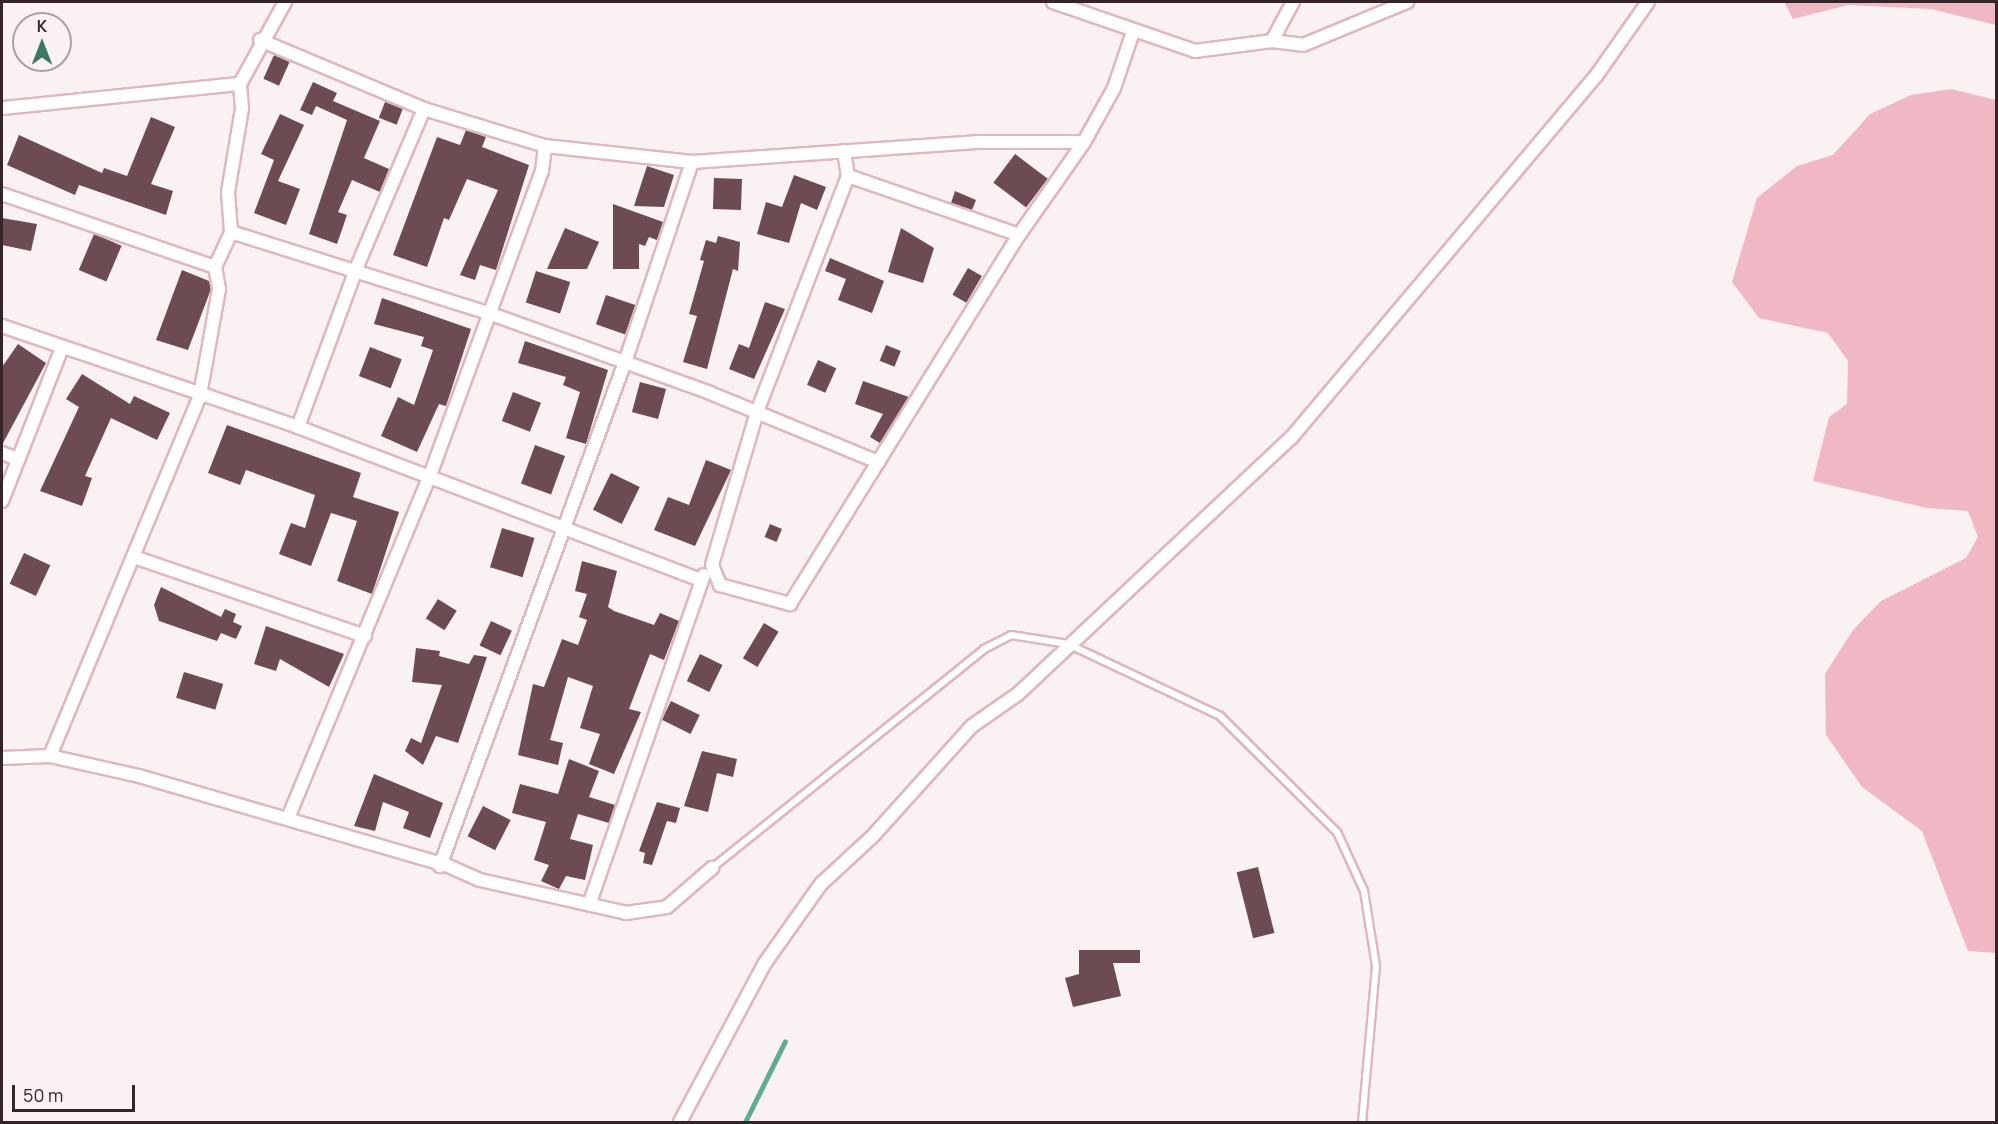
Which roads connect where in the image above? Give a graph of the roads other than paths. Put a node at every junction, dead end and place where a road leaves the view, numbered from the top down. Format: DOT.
graph roads {
  1 [pos="285,2"];
  2 [pos="1053,2"];
  3 [pos="1293,2"];
  4 [pos="1407,2"];
  5 [pos="1648,2"];
  6 [pos="1073,5"];
  7 [pos="1133,32"];
  8 [pos="260,40"];
  9 [pos="1272,41"];
  10 [pos="240,84"];
  11 [pos="2,108"];
  12 [pos="424,109"];
  13 [pos="1084,142"];
  14 [pos="545,146"];
  15 [pos="844,151"];
  16 [pos="692,162"];
  17 [pos="848,176"];
  18 [pos="2,194"];
  19 [pos="231,231"];
  20 [pos="1019,235"];
  21 [pos="215,267"];
  22 [pos="356,269"];
  23 [pos="491,314"];
  24 [pos="2,326"];
  25 [pos="62,348"];
  26 [pos="625,362"];
  27 [pos="200,395"];
  28 [pos="757,412"];
  29 [pos="298,427"];
  30 [pos="2,453"];
  31 [pos="18,459"];
  32 [pos="878,462"];
  33 [pos="429,478"];
  34 [pos="2,501"];
  35 [pos="564,528"];
  36 [pos="137,558"];
  37 [pos="712,565"];
  38 [pos="700,580"];
  39 [pos="365,636"];
  40 [pos="1068,644"];
  41 [pos="50,756"];
  42 [pos="2,758"];
  43 [pos="288,818"];
  44 [pos="440,866"];
  45 [pos="712,868"];
  46 [pos="590,902"];
  47 [pos="680,1122"];
  48 [pos="1362,1122"];
  1 -- 8 [label="street"];
  2 -- 6 [label="street"];
  3 -- 9 [label="street"];
  4 -- 9 [label="street"];
  5 -- 40 [label="street"];
  6 -- 7 [label="street"];
  7 -- 9 [label="street"];
  7 -- 13 [label="street"];
  8 -- 10 [label="street"];
  8 -- 12 [label="street"];
  10 -- 11 [label="street"];
  10 -- 19 [label="street"];
  12 -- 14 [label="street"];
  12 -- 22 [label="street"];
  13 -- 15 [label="street"];
  13 -- 20 [label="street"];
  14 -- 16 [label="street"];
  14 -- 23 [label="street"];
  15 -- 16 [label="street"];
  15 -- 17 [label="street"];
  16 -- 26 [label="street"];
  17 -- 20 [label="street"];
  17 -- 28 [label="street"];
  18 -- 21 [label="street"];
  19 -- 21 [label="street"];
  19 -- 22 [label="street"];
  20 -- 32 [label="street"];
  21 -- 27 [label="street"];
  22 -- 23 [label="street"];
  22 -- 29 [label="street"];
  23 -- 26 [label="street"];
  23 -- 33 [label="street"];
  24 -- 25 [label="street"];
  25 -- 27 [label="street"];
  25 -- 31 [label="street"];
  26 -- 28 [label="street"];
  26 -- 35 [label="street"];
  27 -- 29 [label="street"];
  27 -- 36 [label="street"];
  28 -- 32 [label="street"];
  28 -- 37 [label="street"];
  29 -- 33 [label="street"];
  30 -- 31 [label="street"];
  31 -- 34 [label="street"];
  32 -- 37 [label="street"];
  33 -- 35 [label="street"];
  33 -- 39 [label="street"];
  35 -- 38 [label="street"];
  35 -- 44 [label="street"];
  36 -- 39 [label="street"];
  36 -- 41 [label="street"];
  37 -- 38 [label="street"];
  38 -- 46 [label="street"];
  39 -- 43 [label="street"];
  40 -- 45 [label="lane"];
  40 -- 47 [label="street"];
  40 -- 48 [label="lane"];
  41 -- 42 [label="street"];
  41 -- 43 [label="street"];
  43 -- 44 [label="street"];
  44 -- 46 [label="street"];
  45 -- 46 [label="street"];
}
